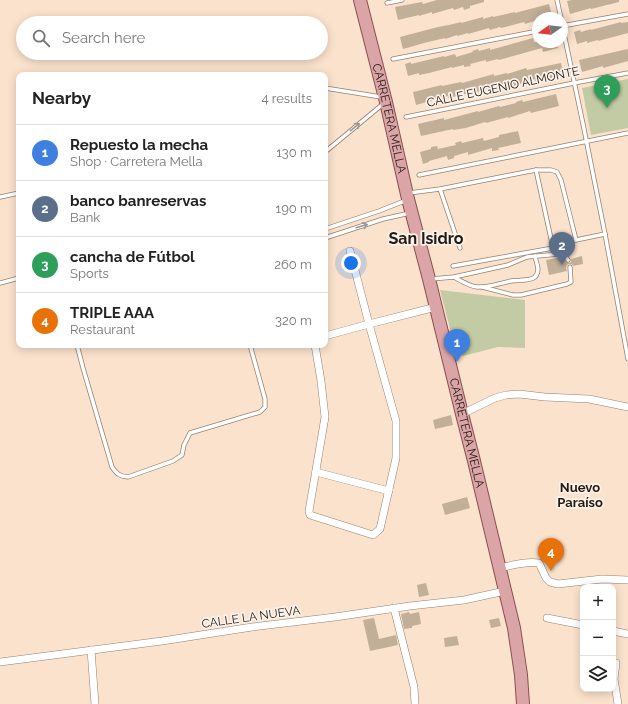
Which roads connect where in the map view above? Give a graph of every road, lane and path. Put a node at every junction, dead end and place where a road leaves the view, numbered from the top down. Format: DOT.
graph roads {
  1 [pos="360,0"];
  2 [pos="402,0"];
  3 [pos="557,0"];
  4 [pos="387,3"];
  5 [pos="560,12"];
  6 [pos="628,14"];
  7 [pos="568,25"];
  8 [pos="532,32"];
  9 [pos="567,48"];
  10 [pos="393,59"];
  11 [pos="628,73"];
  12 [pos="574,83"];
  13 [pos="328,89"];
  14 [pos="385,100"];
  15 [pos="406,117"];
  16 [pos="628,133"];
  17 [pos="587,142"];
  18 [pos="328,149"];
  19 [pos="536,170"];
  20 [pos="419,175"];
  21 [pos="440,189"];
  22 [pos="16,194"];
  23 [pos="407,196"];
  24 [pos="0,197"];
  25 [pos="412,213"];
  26 [pos="328,227"];
  27 [pos="605,234"];
  28 [pos="328,237"];
  29 [pos="576,240"];
  30 [pos="460,248"];
  31 [pos="553,248"];
  32 [pos="350,252"];
  33 [pos="535,256"];
  34 [pos="568,260"];
  35 [pos="454,266"];
  36 [pos="570,267"];
  37 [pos="454,277"];
  38 [pos="16,279"];
  39 [pos="429,279"];
  40 [pos="0,283"];
  41 [pos="482,287"];
  42 [pos="436,307"];
  43 [pos="369,324"];
  44 [pos="328,335"];
  45 [pos="78,348"];
  46 [pos="251,348"];
  47 [pos="316,348"];
  48 [pos="628,359"];
  49 [pos="628,407"];
  50 [pos="462,414"];
  51 [pos="316,472"];
  52 [pos="389,491"];
  53 [pos="500,568"];
  54 [pos="628,580"];
  55 [pos="505,591"];
  56 [pos="394,608"];
  57 [pos="548,618"];
  58 [pos="580,624"];
  59 [pos="616,632"];
  60 [pos="628,634"];
  61 [pos="91,650"];
  62 [pos="0,662"];
  63 [pos="616,692"];
  64 [pos="95,704"];
  65 [pos="415,704"];
  66 [pos="523,704"];
  67 [pos="618,704"];
  1 -- 14 [label="main road, CARRETERA MELLA"];
  2 -- 4 [label="lane"];
  3 -- 5 [label="lane"];
  6 -- 7 [label="lane"];
  8 -- 10 [label="lane"];
  9 -- 12 [label="lane"];
  11 -- 12 [label="lane, CALLE EUGENIO ALMONTE"];
  12 -- 15 [label="lane, CALLE EUGENIO ALMONTE"];
  12 -- 17 [label="lane"];
  13 -- 14 [label="lane"];
  18 -- 14 [label="lane, one-way"];
  14 -- 23 [label="main road, CARRETERA MELLA"];
  16 -- 17 [label="lane"];
  17 -- 20 [label="lane"];
  17 -- 27 [label="lane"];
  19 -- 21 [label="lane"];
  19 -- 29 [label="lane"];
  19 -- 31 [label="lane"];
  21 -- 23 [label="lane"];
  21 -- 30 [label="lane"];
  22 -- 24 [label="lane"];
  23 -- 25 [label="main road, CARRETERA MELLA"];
  23 -- 26 [label="lane"];
  28 -- 25 [label="lane, one-way"];
  25 -- 39 [label="main road, CARRETERA MELLA"];
  27 -- 29 [label="lane"];
  27 -- 48 [label="lane"];
  29 -- 31 [label="lane"];
  31 -- 35 [label="lane"];
  32 -- 43 [label="street"];
  33 -- 34 [label="lane"];
  33 -- 37 [label="lane"];
  33 -- 41 [label="lane"];
  36 -- 41 [label="lane"];
  37 -- 39 [label="lane"];
  37 -- 41 [label="lane"];
  38 -- 40 [label="lane"];
  39 -- 42 [label="main road, CARRETERA MELLA"];
  42 -- 43 [label="street"];
  42 -- 50 [label="main road, CARRETERA MELLA"];
  43 -- 44 [label="street"];
  43 -- 52 [label="street"];
  45 -- 46 [label="lane"];
  47 -- 51 [label="street"];
  49 -- 50 [label="street"];
  50 -- 53 [label="main road, CARRETERA MELLA"];
  51 -- 52 [label="street"];
  51 -- 52 [label="street"];
  53 -- 54 [label="street"];
  53 -- 55 [label="main road, CARRETERA MELLA"];
  55 -- 56 [label="street, CALLE LA NUEVA"];
  55 -- 66 [label="main road, CARRETERA MELLA"];
  56 -- 61 [label="street, CALLE LA NUEVA"];
  56 -- 65 [label="street"];
  57 -- 58 [label="street"];
  59 -- 60 [label="street"];
  61 -- 62 [label="street, CALLE LA NUEVA"];
  61 -- 64 [label="street"];
  63 -- 67 [label="street"];
}
